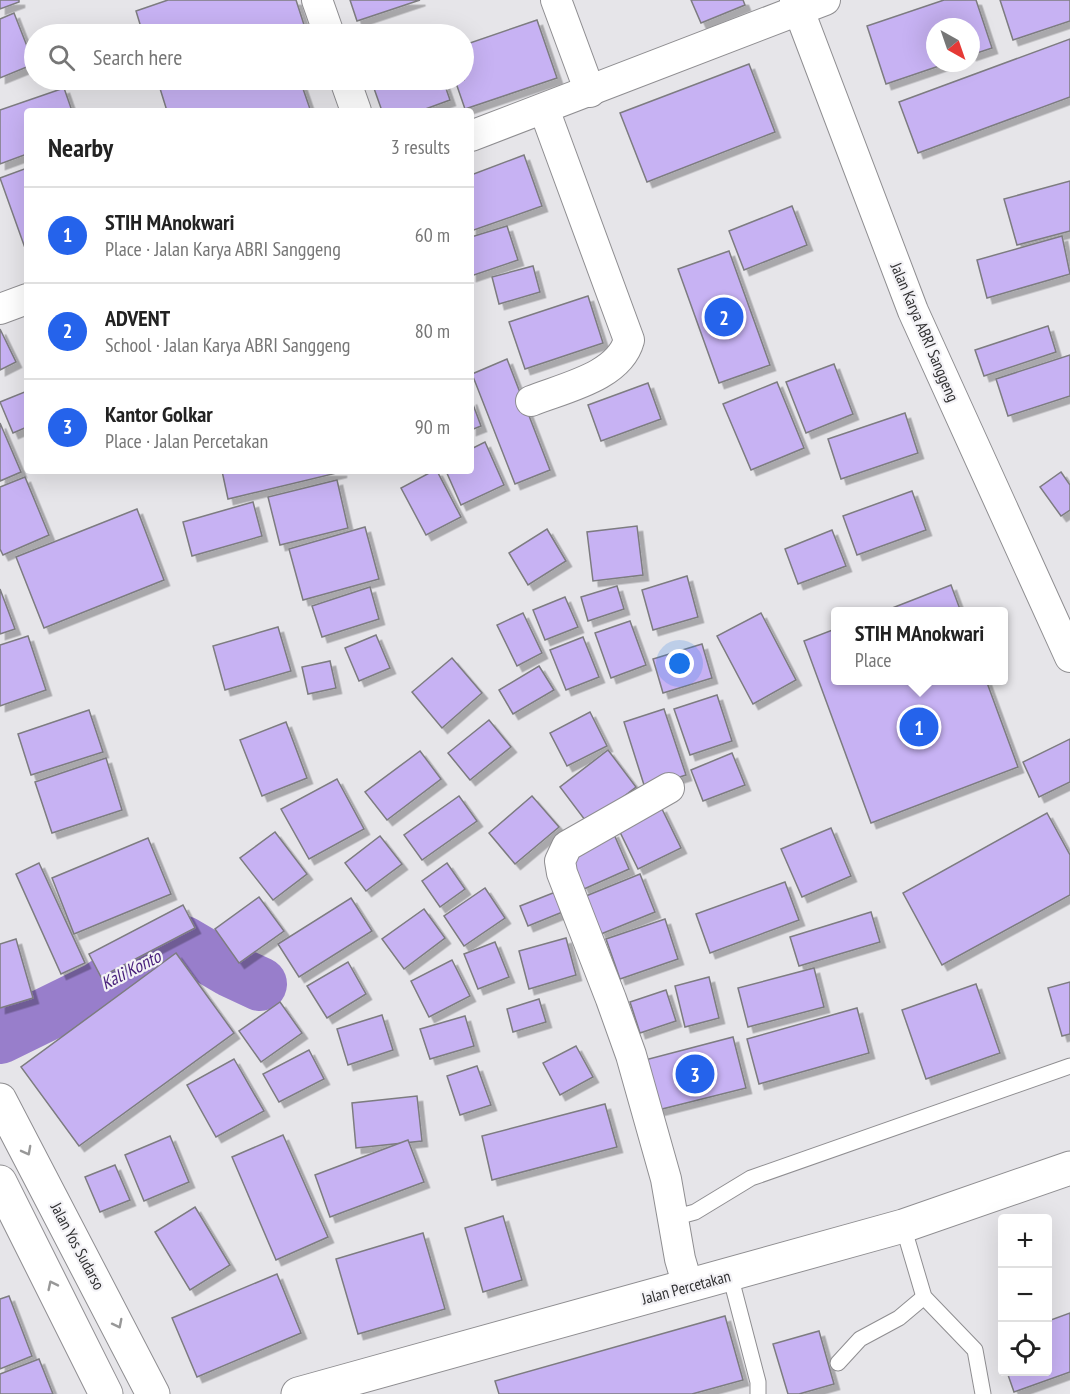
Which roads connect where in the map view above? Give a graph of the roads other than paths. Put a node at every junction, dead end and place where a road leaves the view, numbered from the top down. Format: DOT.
graph roads {
  1 [pos="317,0"];
  2 [pos="556,0"];
  3 [pos="806,3"];
  4 [pos="325,24"];
  5 [pos="349,90"];
  6 [pos="590,92"];
  7 [pos="355,108"];
  8 [pos="544,109"];
  9 [pos="474,135"];
  10 [pos="24,300"];
  11 [pos="0,309"];
  12 [pos="531,401"];
  13 [pos="1070,657"];
  14 [pos="669,788"];
  15 [pos="1070,1066"];
  16 [pos="0,1100"];
  17 [pos="1070,1168"];
  18 [pos="0,1182"];
  19 [pos="8,1217"];
  20 [pos="673,1218"];
  21 [pos="903,1226"];
  22 [pos="730,1275"];
  23 [pos="688,1286"];
  24 [pos="924,1297"];
  25 [pos="838,1363"];
  26 [pos="106,1394"];
  27 [pos="153,1394"];
  28 [pos="298,1394"];
  29 [pos="758,1394"];
  30 [pos="983,1394"];
  1 -- 4 [label="street"];
  2 -- 6 [label="street"];
  3 -- 6 [label="street"];
  3 -- 13 [label="street, Jalan Karya ABRI Sanggeng"];
  5 -- 7 [label="street"];
  6 -- 8 [label="street"];
  8 -- 9 [label="street"];
  8 -- 12 [label="street"];
  10 -- 11 [label="street"];
  14 -- 20 [label="street"];
  15 -- 20 [label="lane"];
  16 -- 27 [label="main road, Jalan Yos Sudarso, one-way"];
  17 -- 21 [label="main road, Jalan Percetakan"];
  18 -- 19 [label="main road"];
  26 -- 19 [label="main road, one-way"];
  20 -- 23 [label="street"];
  21 -- 22 [label="main road, Jalan Percetakan"];
  21 -- 24 [label="lane"];
  22 -- 23 [label="main road, Jalan Percetakan"];
  22 -- 29 [label="lane"];
  23 -- 28 [label="main road, Jalan Percetakan"];
  24 -- 25 [label="lane"];
  24 -- 30 [label="lane"];
}
